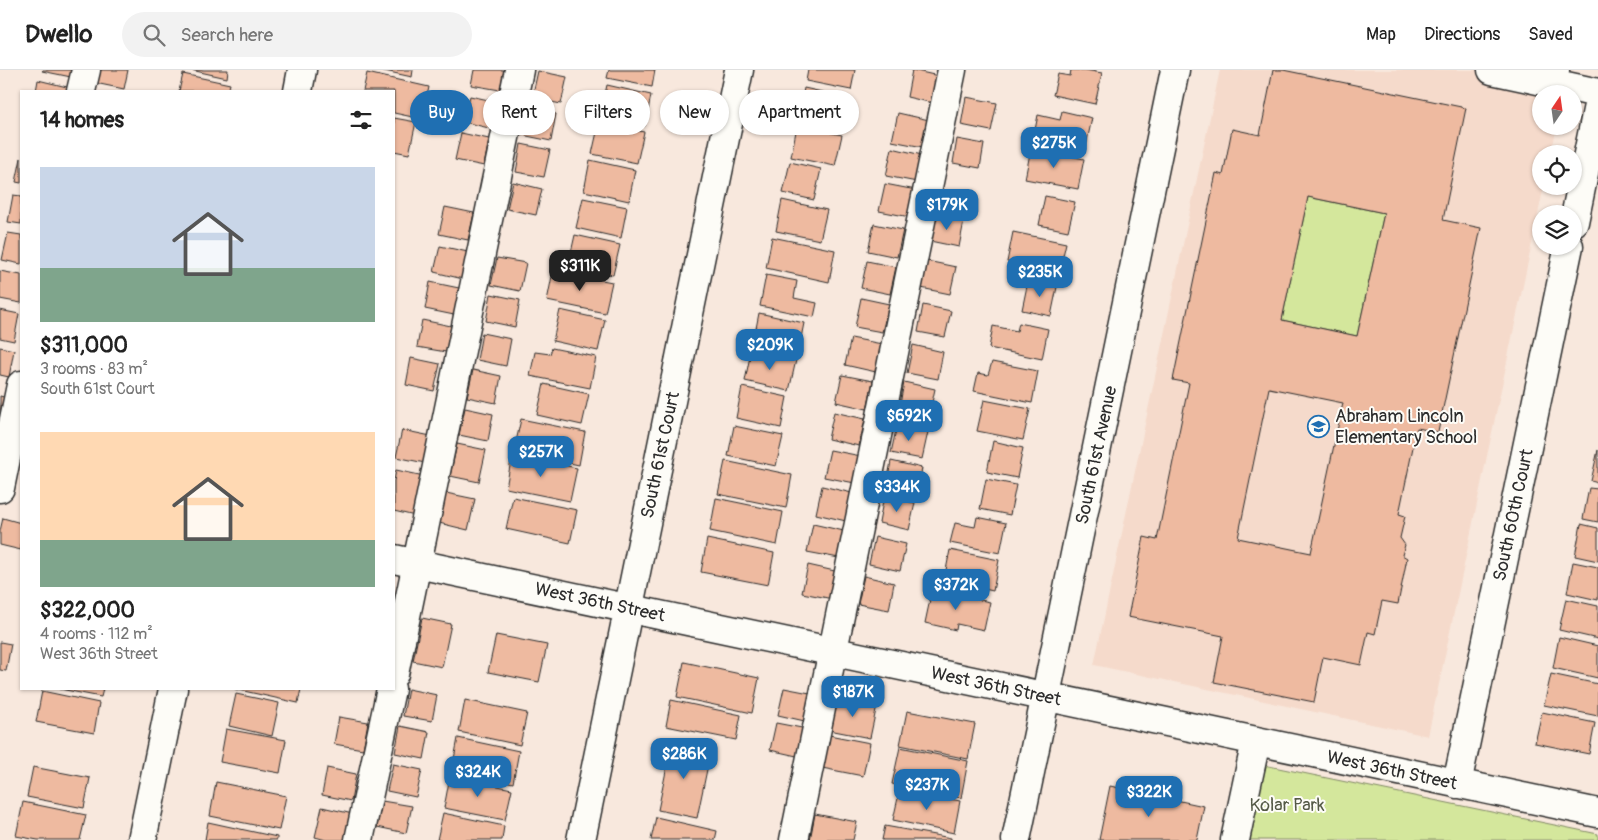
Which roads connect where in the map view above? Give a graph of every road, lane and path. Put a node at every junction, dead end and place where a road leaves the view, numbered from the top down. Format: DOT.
graph roads {
  1 [pos="86,70"];
  2 [pos="302,70"];
  3 [pos="519,70"];
  4 [pos="739,70"];
  5 [pos="952,70"];
  6 [pos="1172,70"];
  7 [pos="1492,70"];
  8 [pos="1553,76"];
  9 [pos="81,90"];
  10 [pos="298,90"];
  11 [pos="1598,92"];
  12 [pos="1598,105"];
  13 [pos="1592,166"];
  14 [pos="1579,205"];
  15 [pos="1567,255"];
  16 [pos="20,391"];
  17 [pos="6,480"];
  18 [pos="405,561"];
  19 [pos="628,609"];
  20 [pos="833,651"];
  21 [pos="395,664"];
  22 [pos="173,690"];
  23 [pos="391,690"];
  24 [pos="1046,696"];
  25 [pos="1256,741"];
  26 [pos="1457,784"];
  27 [pos="1598,813"];
  28 [pos="142,840"];
  29 [pos="359,840"];
  30 [pos="581,840"];
  31 [pos="794,840"];
  32 [pos="1016,840"];
  33 [pos="1235,840"];
  1 -- 9 [label="street"];
  2 -- 10 [label="street"];
  3 -- 18 [label="street"];
  4 -- 19 [label="street, South 61st Court"];
  5 -- 20 [label="street"];
  6 -- 24 [label="street, South 61st Avenue"];
  7 -- 8 [label="street"];
  8 -- 11 [label="street"];
  12 -- 13 [label="street"];
  13 -- 14 [label="street"];
  15 -- 26 [label="street, South 60th Court"];
  16 -- 17 [label="street"];
  18 -- 19 [label="street, West 36th Street"];
  18 -- 21 [label="street"];
  19 -- 20 [label="street, West 36th Street"];
  19 -- 30 [label="street, South 61st Court"];
  20 -- 24 [label="street, West 36th Street"];
  20 -- 31 [label="street"];
  22 -- 28 [label="street"];
  23 -- 29 [label="street"];
  24 -- 25 [label="street, West 36th Street"];
  24 -- 32 [label="street, South 61st Avenue"];
  25 -- 26 [label="street, West 36th Street"];
  25 -- 33 [label="street"];
  26 -- 27 [label="street, West 36th Street"];
}
